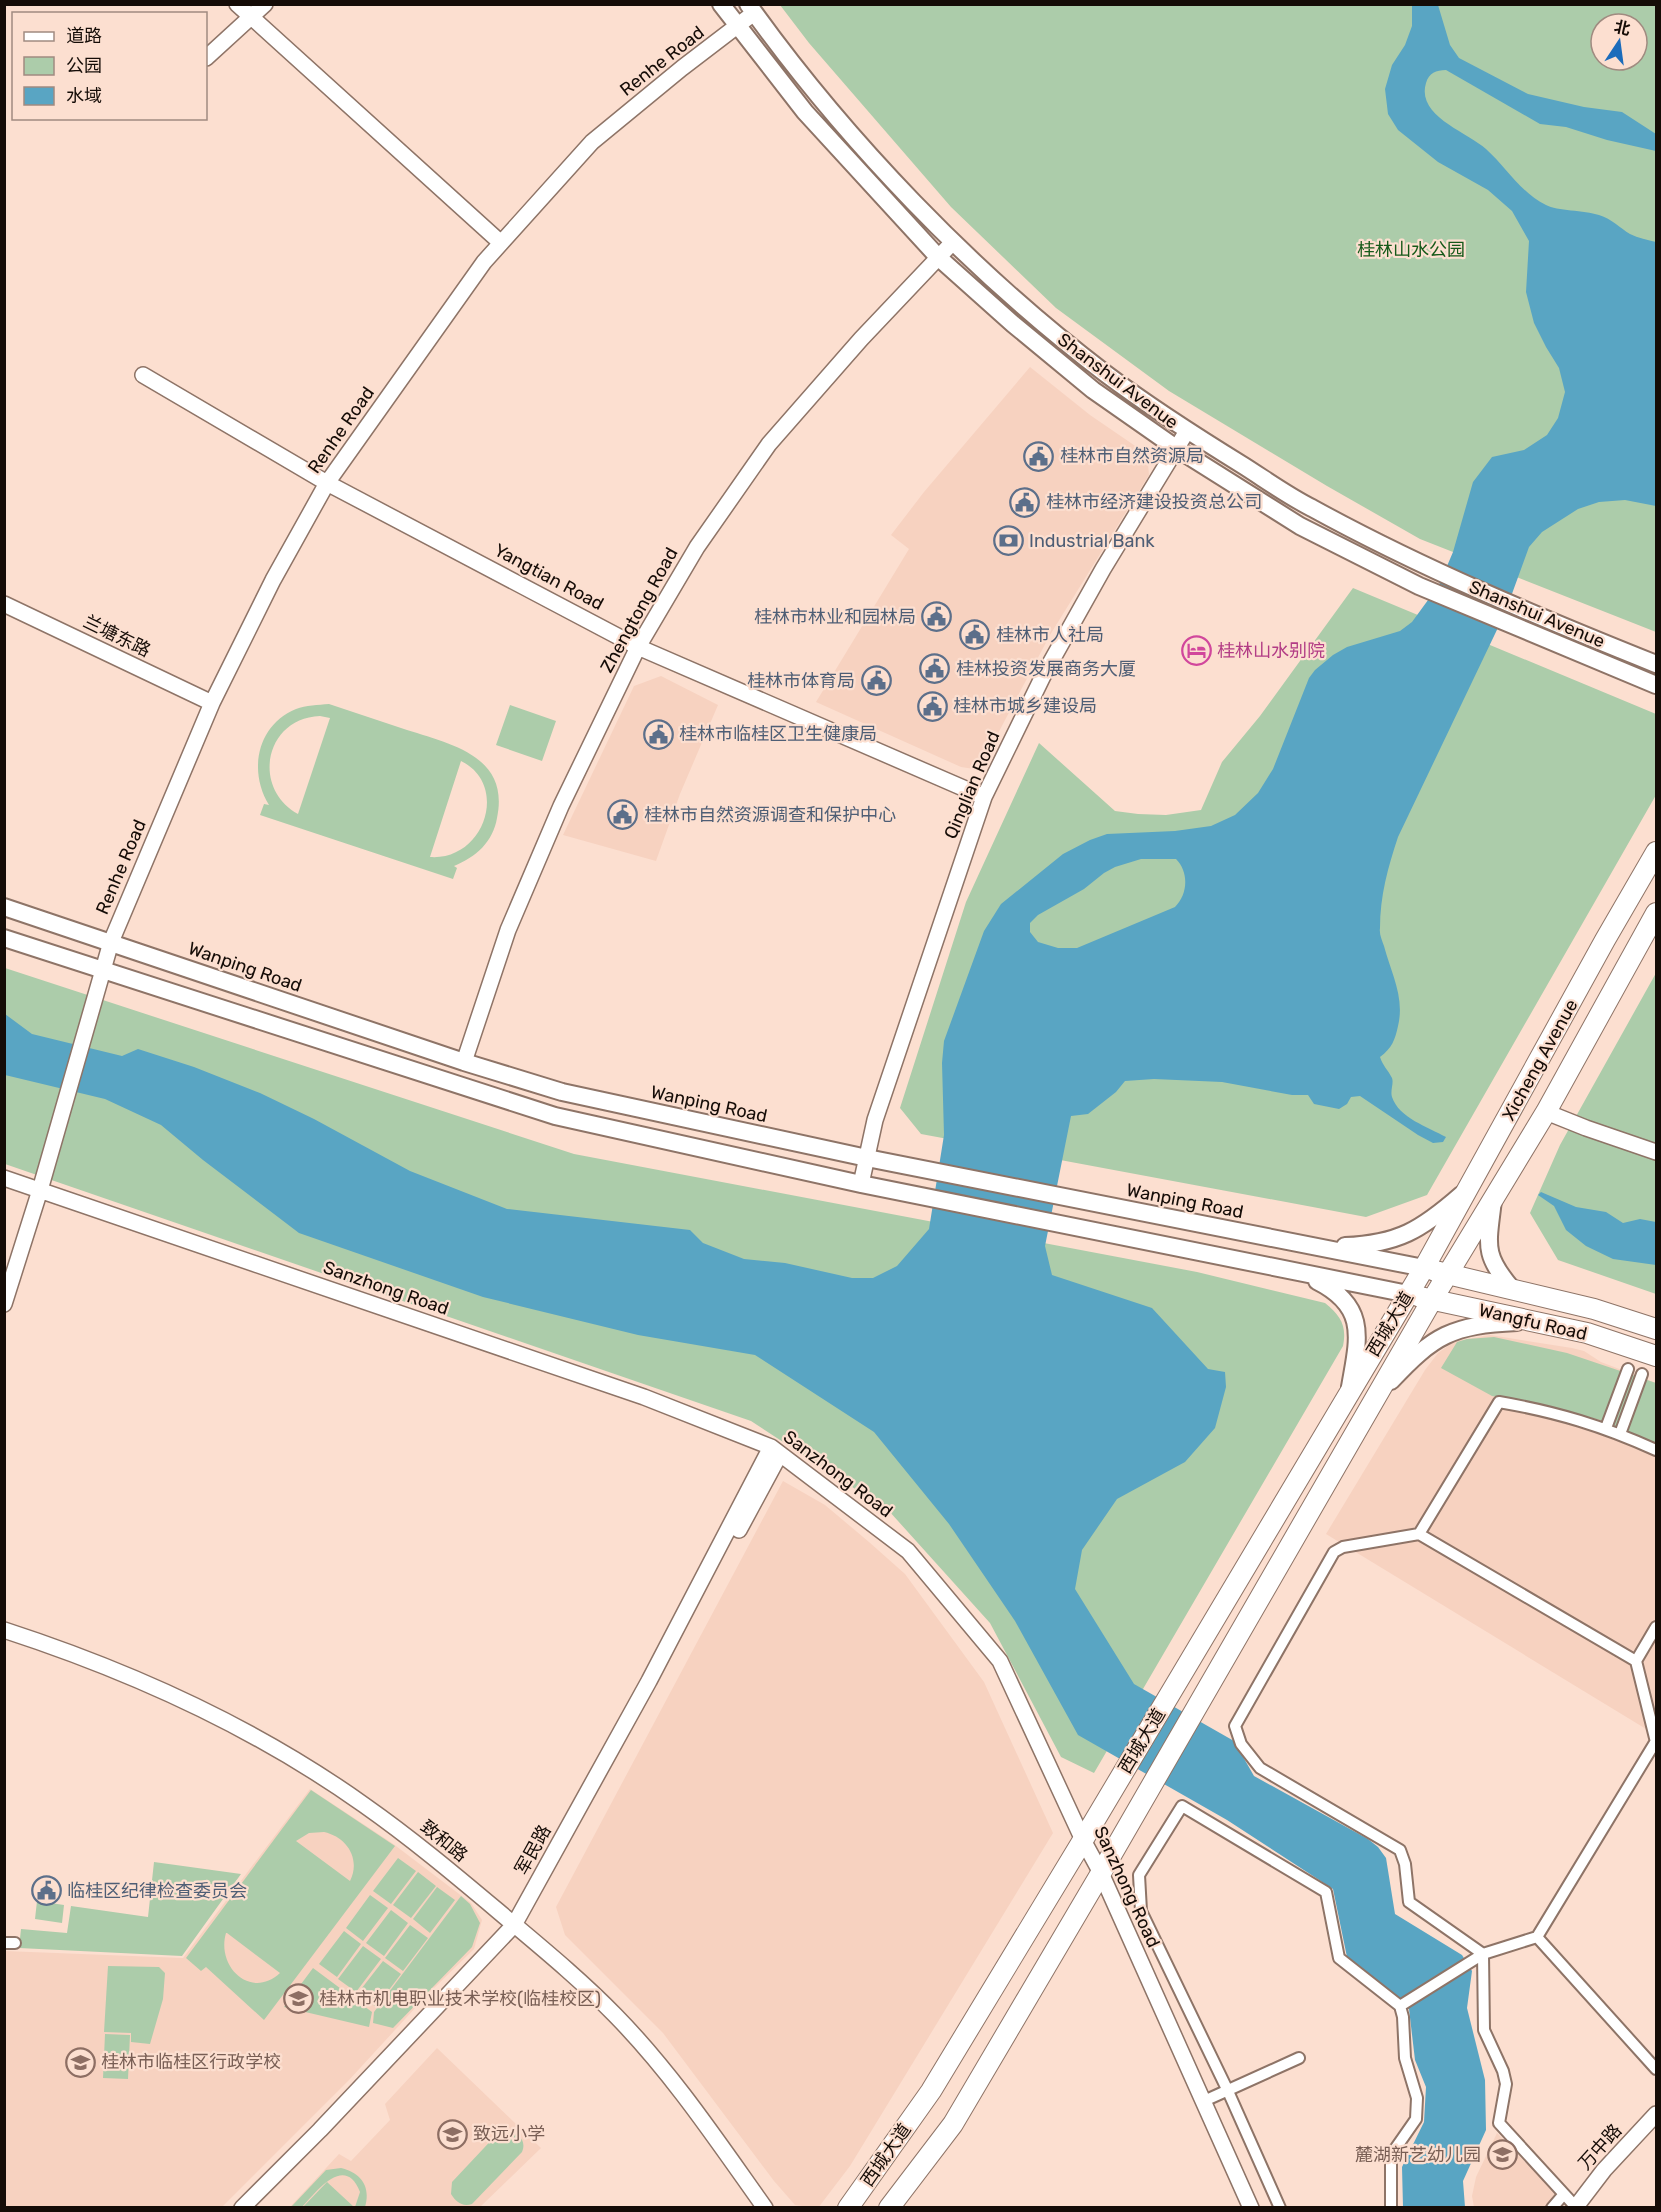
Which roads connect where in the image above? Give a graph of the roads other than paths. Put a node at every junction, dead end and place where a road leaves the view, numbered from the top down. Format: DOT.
graph roads {
  1 [pos="237,4"];
  2 [pos="265,4"];
  3 [pos="721,4"];
  4 [pos="751,9"];
  5 [pos="250,17"];
  6 [pos="738,26"];
  7 [pos="207,57"];
  8 [pos="953,242"];
  9 [pos="501,243"];
  10 [pos="938,257"];
  11 [pos="143,375"];
  12 [pos="1187,431"];
  13 [pos="1176,448"];
  14 [pos="327,483"];
  15 [pos="4,604"];
  16 [pos="638,647"];
  17 [pos="1656,664"];
  18 [pos="1634,676"];
  19 [pos="1656,685"];
  20 [pos="1656,693"];
  21 [pos="212,703"];
  22 [pos="984,797"];
  23 [pos="1656,852"];
  24 [pos="4,907"];
  25 [pos="1656,913"];
  26 [pos="4,938"];
  27 [pos="111,942"];
  28 [pos="102,970"];
  29 [pos="464,1062"];
  30 [pos="1549,1107"];
  31 [pos="1656,1149"];
  32 [pos="867,1158"];
  33 [pos="4,1178"];
  34 [pos="861,1184"];
  35 [pos="1468,1189"];
  36 [pos="40,1190"];
  37 [pos="1493,1199"];
  38 [pos="1320,1248"];
  39 [pos="1424,1268"];
  40 [pos="1300,1272"];
  41 [pos="1447,1275"];
  42 [pos="1513,1290"];
  43 [pos="1408,1294"];
  44 [pos="1432,1300"];
  45 [pos="4,1304"];
  46 [pos="1534,1322"];
  47 [pos="1656,1329"];
  48 [pos="1656,1356"];
  49 [pos="1628,1369"];
  50 [pos="1642,1374"];
  51 [pos="1349,1393"];
  52 [pos="1376,1397"];
  53 [pos="1605,1428"];
  54 [pos="1620,1434"];
  55 [pos="1656,1450"];
  56 [pos="776,1451"];
  57 [pos="1419,1534"];
  58 [pos="1656,1627"];
  59 [pos="4,1630"];
  60 [pos="1636,1661"];
  61 [pos="1656,1741"];
  62 [pos="1083,1840"];
  63 [pos="1101,1873"];
  64 [pos="518,1928"];
  65 [pos="1537,1937"];
  66 [pos="1483,1954"];
  67 [pos="1400,2006"];
  68 [pos="1299,2058"];
  69 [pos="1656,2068"];
  70 [pos="1227,2089"];
  71 [pos="1204,2101"];
  72 [pos="1656,2114"];
  73 [pos="1564,2194"];
  74 [pos="1575,2207"];
  75 [pos="242,2208"];
  76 [pos="251,2208"];
  77 [pos="765,2208"];
  78 [pos="848,2208"];
  79 [pos="889,2208"];
  80 [pos="1251,2208"];
  81 [pos="1280,2208"];
  82 [pos="1391,2208"];
  83 [pos="1552,2208"];
  1 -- 5 [label="street"];
  2 -- 5 [label="street"];
  3 -- 6 [label="main road, Shanshui Avenue"];
  4 -- 6 [label="street, Renhe Road"];
  4 -- 8 [label="main road, Shanshui Avenue"];
  5 -- 7 [label="street"];
  5 -- 9 [label="street"];
  6 -- 9 [label="street, Renhe Road"];
  6 -- 10 [label="main road, Shanshui Avenue"];
  8 -- 10 [label="street, Zhengtong Road"];
  8 -- 12 [label="main road, Shanshui Avenue"];
  9 -- 14 [label="street, Renhe Road"];
  10 -- 13 [label="main road, Shanshui Avenue"];
  10 -- 16 [label="street, Zhengtong Road"];
  11 -- 14 [label="street, Yangtian Road"];
  12 -- 13 [label="street, Qinglian Road"];
  12 -- 17 [label="main road, Shanshui Avenue"];
  13 -- 18 [label="main road, Shanshui Avenue"];
  13 -- 22 [label="street, Qinglian Road"];
  14 -- 16 [label="street, Yangtian Road"];
  14 -- 21 [label="street, Renhe Road"];
  15 -- 21 [label="street, 兰塘东路"];
  16 -- 22 [label="street, Yangtian Road"];
  16 -- 29 [label="street, Zhengtong Road"];
  18 -- 19 [label="main road, Shanshui Avenue"];
  18 -- 20 [label="main road"];
  21 -- 27 [label="street, Renhe Road"];
  22 -- 32 [label="street, Qinglian Road"];
  23 -- 35 [label="highway, Xicheng Avenue"];
  24 -- 27 [label="main road, Wanping Road"];
  25 -- 30 [label="highway, Xicheng Avenue"];
  26 -- 28 [label="main road"];
  27 -- 28 [label="street, Renhe Road"];
  27 -- 29 [label="main road, Wanping Road"];
  28 -- 34 [label="main road"];
  28 -- 36 [label="street, Renhe Road"];
  29 -- 32 [label="main road, Wanping Road"];
  30 -- 31 [label="street"];
  30 -- 37 [label="highway, Xicheng Avenue"];
  32 -- 34 [label="street, Qinglian Road"];
  32 -- 38 [label="main road, Wanping Road"];
  33 -- 36 [label="street, Sanzhong Road"];
  34 -- 40 [label="main road"];
  35 -- 38 [label="main road"];
  35 -- 39 [label="highway, Xicheng Avenue"];
  36 -- 45 [label="street, Renhe Road"];
  36 -- 56 [label="street, Sanzhong Road"];
  37 -- 41 [label="highway, Xicheng Avenue"];
  37 -- 42 [label="main road"];
  38 -- 39 [label="main road, Wanping Road"];
  39 -- 41 [label="highway, Wangfu Road"];
  39 -- 43 [label="highway, 西城大道"];
  40 -- 43 [label="main road"];
  40 -- 51 [label="main road"];
  41 -- 42 [label="highway, Wangfu Road"];
  41 -- 44 [label="highway, 西城大道"];
  42 -- 47 [label="highway, Wangfu Road"];
  43 -- 44 [label="highway, Wangfu Road"];
  43 -- 51 [label="highway, 西城大道"];
  44 -- 46 [label="highway, Wangfu Road"];
  44 -- 52 [label="highway, 西城大道"];
  46 -- 48 [label="highway, Wangfu Road"];
  46 -- 52 [label="main road"];
  49 -- 53 [label="street"];
  50 -- 54 [label="street"];
  51 -- 62 [label="highway, 西城大道"];
  52 -- 63 [label="highway, 西城大道"];
  53 -- 54 [label="street"];
  53 -- 57 [label="street"];
  54 -- 55 [label="street"];
  56 -- 62 [label="street, Sanzhong Road"];
  56 -- 64 [label="street, 军民路"];
  57 -- 60 [label="street"];
  57 -- 66 [label="street"];
  58 -- 60 [label="street"];
  59 -- 64 [label="street, 致和路"];
  60 -- 61 [label="street"];
  61 -- 65 [label="street"];
  62 -- 63 [label="street, Sanzhong Road"];
  62 -- 78 [label="highway, 西城大道"];
  63 -- 71 [label="street, Sanzhong Road"];
  63 -- 79 [label="highway, 西城大道"];
  64 -- 75 [label="street, 军民路"];
  64 -- 76 [label="street, 军民路"];
  64 -- 77 [label="street, 致和路"];
  65 -- 66 [label="street"];
  65 -- 69 [label="street"];
  66 -- 67 [label="street"];
  66 -- 73 [label="street"];
  67 -- 70 [label="street"];
  67 -- 82 [label="street"];
  68 -- 70 [label="street"];
  70 -- 71 [label="street"];
  70 -- 81 [label="street"];
  71 -- 80 [label="street, Sanzhong Road"];
  72 -- 74 [label="street, 万中路"];
  73 -- 74 [label="street"];
  73 -- 83 [label="street"];
}
